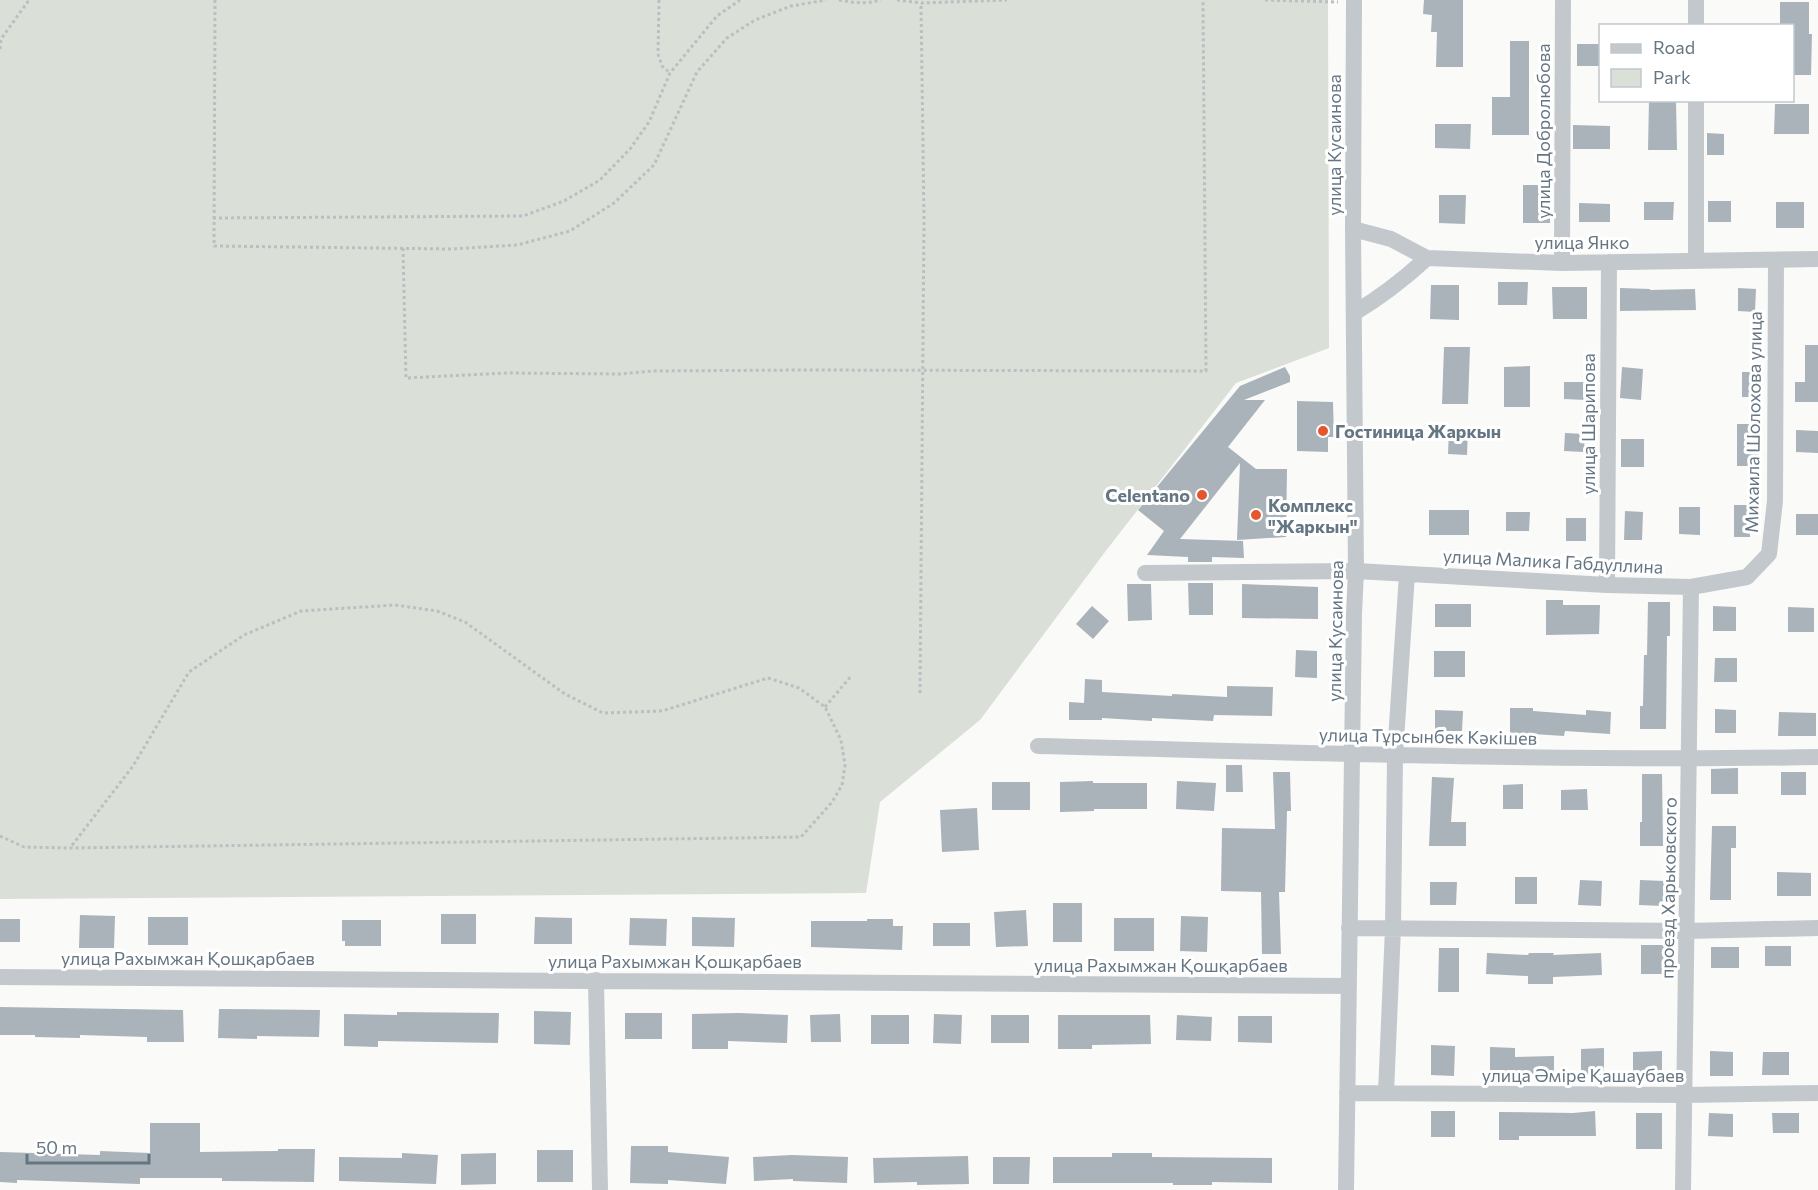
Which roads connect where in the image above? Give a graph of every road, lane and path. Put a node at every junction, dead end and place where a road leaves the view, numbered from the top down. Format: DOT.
graph roads {
  1 [pos="29,0"];
  2 [pos="215,0"];
  3 [pos="659,0"];
  4 [pos="740,0"];
  5 [pos="826,0"];
  6 [pos="839,0"];
  7 [pos="881,0"];
  8 [pos="897,0"];
  9 [pos="1007,0"];
  10 [pos="1203,0"];
  11 [pos="1265,0"];
  12 [pos="1563,0"];
  13 [pos="1696,0"];
  14 [pos="1354,1"];
  15 [pos="921,3"];
  16 [pos="1696,24"];
  17 [pos="0,49"];
  18 [pos="670,73"];
  19 [pos="1696,102"];
  20 [pos="213,218"];
  21 [pos="1353,229"];
  22 [pos="403,248"];
  23 [pos="1427,258"];
  24 [pos="1818,259"];
  25 [pos="1776,260"];
  26 [pos="1696,261"];
  27 [pos="1609,262"];
  28 [pos="1562,263"];
  29 [pos="1354,313"];
  30 [pos="923,370"];
  31 [pos="1356,571"];
  32 [pos="1145,573"];
  33 [pos="1407,574"];
  34 [pos="1747,577"];
  35 [pos="1607,585"];
  36 [pos="1691,587"];
  37 [pos="852,675"];
  38 [pos="920,693"];
  39 [pos="825,707"];
  40 [pos="1038,746"];
  41 [pos="1352,754"];
  42 [pos="1395,755"];
  43 [pos="1818,757"];
  44 [pos="1689,759"];
  45 [pos="0,836"];
  46 [pos="70,848"];
  47 [pos="1350,928"];
  48 [pos="1392,928"];
  49 [pos="1818,928"];
  50 [pos="1687,931"];
  51 [pos="0,977"];
  52 [pos="596,980"];
  53 [pos="1349,986"];
  54 [pos="1347,1093"];
  55 [pos="1386,1093"];
  56 [pos="1818,1094"];
  57 [pos="1684,1095"];
  58 [pos="600,1190"];
  59 [pos="1346,1190"];
  60 [pos="1683,1190"];
  1 -- 17 [label="path"];
  2 -- 20 [label="path"];
  3 -- 18 [label="path"];
  4 -- 18 [label="path"];
  5 -- 22 [label="path"];
  6 -- 7 [label="path"];
  8 -- 15 [label="path"];
  9 -- 15 [label="path"];
  10 -- 30 [label="path"];
  11 -- 14 [label="path"];
  12 -- 28 [label="street, улица Добролюбова"];
  13 -- 16 [label="street"];
  14 -- 21 [label="street, улица Кусаинова"];
  15 -- 30 [label="path"];
  18 -- 20 [label="path"];
  19 -- 26 [label="street"];
  20 -- 22 [label="path"];
  21 -- 23 [label="street, улица Янко"];
  21 -- 29 [label="street, улица Кусаинова"];
  22 -- 30 [label="path"];
  23 -- 28 [label="street, улица Янко"];
  23 -- 29 [label="street"];
  24 -- 25 [label="street, улица Янко"];
  25 -- 26 [label="street, улица Янко"];
  25 -- 34 [label="street, Михаила Шолохова улица"];
  26 -- 27 [label="street, улица Янко"];
  27 -- 28 [label="street, улица Янко"];
  27 -- 35 [label="street, улица Шарипова"];
  29 -- 31 [label="street, улица Кусаинова"];
  30 -- 38 [label="path"];
  31 -- 32 [label="street, улица Малика Габдуллина"];
  31 -- 33 [label="street, улица Малика Габдуллина"];
  31 -- 41 [label="street, улица Кусаинова"];
  33 -- 35 [label="street, улица Малика Габдуллина"];
  33 -- 42 [label="street"];
  34 -- 36 [label="street, улица Малика Габдуллина"];
  35 -- 36 [label="street, улица Малика Габдуллина"];
  36 -- 44 [label="street, проезд Харьковского"];
  37 -- 39 [label="path"];
  39 -- 46 [label="path"];
  39 -- 46 [label="path"];
  40 -- 41 [label="street, улица Тұрсынбек Кәкішев"];
  41 -- 42 [label="street, улица Тұрсынбек Кәкішев"];
  41 -- 47 [label="street, улица Кусаинова"];
  42 -- 44 [label="street, улица Тұрсынбек Кәкішев"];
  42 -- 48 [label="street"];
  43 -- 44 [label="street, улица Тұрсынбек Кәкішев"];
  44 -- 50 [label="street, проезд Харьковского"];
  45 -- 46 [label="path"];
  47 -- 48 [label="street"];
  47 -- 53 [label="street, улица Кусаинова"];
  48 -- 50 [label="street"];
  48 -- 55 [label="street"];
  49 -- 50 [label="street"];
  50 -- 57 [label="street, проезд Харьковского"];
  51 -- 52 [label="street, улица Рахымжан Қошқарбаев"];
  52 -- 53 [label="street, улица Рахымжан Қошқарбаев"];
  52 -- 58 [label="street"];
  53 -- 54 [label="street, улица Кусаинова"];
  54 -- 55 [label="street, улица Әміре Қашаубаев"];
  54 -- 59 [label="street, улица Кусаинова"];
  55 -- 57 [label="street, улица Әміре Қашаубаев"];
  56 -- 57 [label="street, улица Әміре Қашаубаев"];
  57 -- 60 [label="street, проезд Харьковского"];
}
